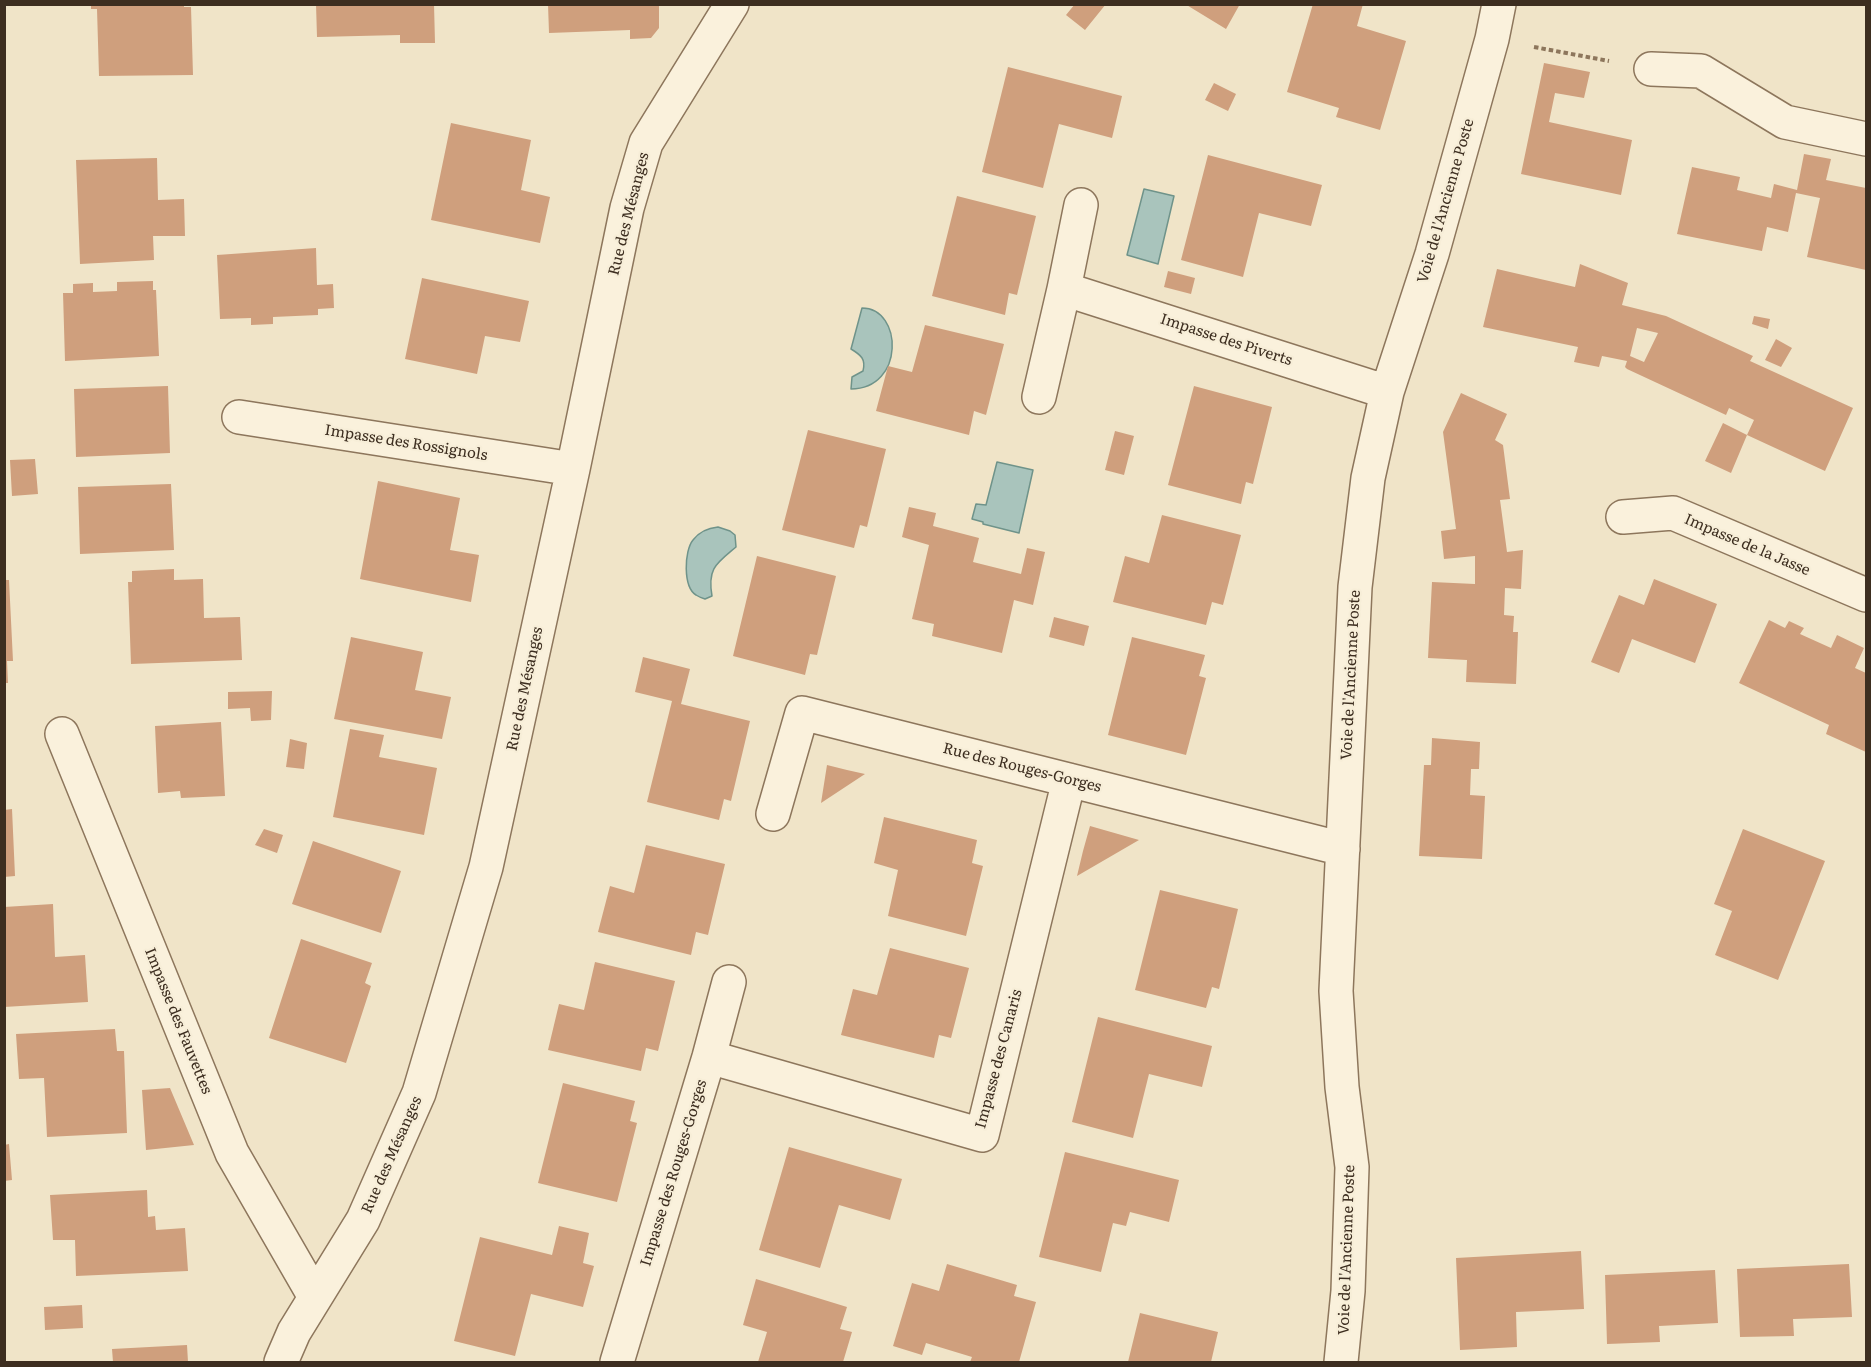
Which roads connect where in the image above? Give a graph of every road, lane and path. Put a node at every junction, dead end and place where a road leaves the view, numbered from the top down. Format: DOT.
graph roads {
  1 [pos="732,4"];
  2 [pos="1499,4"];
  3 [pos="1492,39"];
  4 [pos="1651,69"];
  5 [pos="1866,139"];
  6 [pos="1081,205"];
  7 [pos="1064,289"];
  8 [pos="1387,392"];
  9 [pos="1039,397"];
  10 [pos="239,417"];
  11 [pos="573,469"];
  12 [pos="1623,517"];
  13 [pos="1866,595"];
  14 [pos="62,734"];
  15 [pos="1069,780"];
  16 [pos="773,814"];
  17 [pos="1343,849"];
  18 [pos="729,982"];
  19 [pos="709,1057"];
  20 [pos="315,1297"];
  21 [pos="281,1362"];
  22 [pos="617,1362"];
  23 [pos="1341,1362"];
  1 -- 11 [label="street, Rue des Mésanges"];
  2 -- 3 [label="street, Voie de l'Ancienne Poste"];
  3 -- 4 [label="path"];
  3 -- 8 [label="street, Voie de l'Ancienne Poste"];
  4 -- 5 [label="street"];
  6 -- 7 [label="street"];
  7 -- 8 [label="street, Impasse des Piverts"];
  7 -- 9 [label="street"];
  8 -- 17 [label="street, Voie de l'Ancienne Poste"];
  10 -- 11 [label="street, Impasse des Rossignols"];
  11 -- 20 [label="street, Rue des Mésanges"];
  12 -- 13 [label="street, Impasse de la Jasse"];
  14 -- 20 [label="street, Impasse des Fauvettes"];
  15 -- 16 [label="street, Rue des Rouges-Gorges"];
  15 -- 17 [label="street, Rue des Rouges-Gorges"];
  15 -- 19 [label="street, Impasse des Canaris"];
  17 -- 23 [label="street, Voie de l'Ancienne Poste"];
  18 -- 19 [label="street, Impasse des Rouges-Gorges"];
  19 -- 22 [label="street, Impasse des Rouges-Gorges"];
  20 -- 21 [label="street, Rue des Mésanges"];
}
